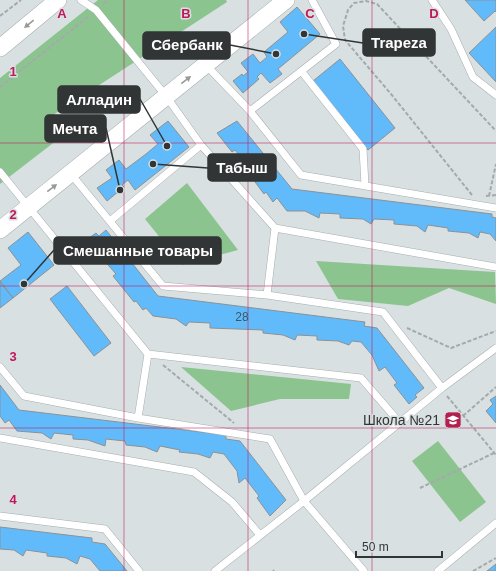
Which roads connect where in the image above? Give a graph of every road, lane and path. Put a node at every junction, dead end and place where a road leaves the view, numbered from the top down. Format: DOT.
graph roads {
  1 [pos="21,0"];
  2 [pos="58,0"];
  3 [pos="81,0"];
  4 [pos="108,0"];
  5 [pos="286,0"];
  6 [pos="312,0"];
  7 [pos="432,0"];
  8 [pos="96,10"];
  9 [pos="0,16"];
  10 [pos="0,48"];
  11 [pos="206,64"];
  12 [pos="302,72"];
  13 [pos="0,87"];
  14 [pos="496,95"];
  15 [pos="166,96"];
  16 [pos="250,111"];
  17 [pos="496,132"];
  18 [pos="201,145"];
  19 [pos="496,164"];
  20 [pos="0,172"];
  21 [pos="70,174"];
  22 [pos="365,185"];
  23 [pos="496,195"];
  24 [pos="473,196"];
  25 [pos="484,196"];
  26 [pos="489,196"];
  27 [pos="29,206"];
  28 [pos="493,207"];
  29 [pos="110,221"];
  30 [pos="276,228"];
  31 [pos="0,230"];
  32 [pos="496,267"];
  33 [pos="267,294"];
  34 [pos="390,320"];
  35 [pos="496,331"];
  36 [pos="496,348"];
  37 [pos="148,354"];
  38 [pos="0,367"];
  39 [pos="496,387"];
  40 [pos="442,388"];
  41 [pos="463,416"];
  42 [pos="138,418"];
  43 [pos="400,423"];
  44 [pos="249,436"];
  45 [pos="0,438"];
  46 [pos="495,454"];
  47 [pos="420,488"];
  48 [pos="304,501"];
  49 [pos="0,516"];
  50 [pos="496,523"];
  51 [pos="260,534"];
  52 [pos="496,558"];
  53 [pos="139,571"];
  54 [pos="215,571"];
  55 [pos="364,571"];
  56 [pos="438,571"];
  57 [pos="473,571"];
  1 -- 9 [label="path"];
  2 -- 10 [label="street, one-way"];
  3 -- 8 [label="lane"];
  4 -- 8 [label="path"];
  5 -- 11 [label="street"];
  6 -- 12 [label="lane"];
  7 -- 14 [label="lane"];
  8 -- 13 [label="path"];
  8 -- 15 [label="lane"];
  15 -- 11 [label="street, one-way"];
  11 -- 16 [label="lane"];
  12 -- 16 [label="lane"];
  12 -- 22 [label="lane"];
  15 -- 18 [label="lane"];
  15 -- 21 [label="street"];
  16 -- 22 [label="lane"];
  17 -- 24 [label="path"];
  18 -- 29 [label="lane"];
  18 -- 30 [label="lane"];
  19 -- 26 [label="path"];
  20 -- 27 [label="lane"];
  27 -- 21 [label="street, one-way"];
  21 -- 29 [label="lane"];
  22 -- 28 [label="lane"];
  23 -- 26 [label="path"];
  25 -- 26 [label="path"];
  26 -- 28 [label="path"];
  27 -- 31 [label="street"];
  27 -- 37 [label="lane"];
  29 -- 33 [label="lane"];
  30 -- 32 [label="lane"];
  30 -- 33 [label="lane"];
  33 -- 34 [label="lane"];
  34 -- 35 [label="path"];
  34 -- 40 [label="lane"];
  36 -- 40 [label="lane"];
  37 -- 42 [label="lane"];
  37 -- 43 [label="lane"];
  37 -- 44 [label="path"];
  38 -- 42 [label="lane"];
  39 -- 41 [label="path"];
  40 -- 41 [label="path"];
  40 -- 43 [label="lane"];
  41 -- 46 [label="path"];
  42 -- 44 [label="lane"];
  43 -- 48 [label="lane"];
  44 -- 48 [label="lane"];
  45 -- 51 [label="lane"];
  46 -- 47 [label="path"];
  48 -- 51 [label="lane"];
  48 -- 55 [label="lane"];
  49 -- 53 [label="lane"];
  50 -- 56 [label="lane"];
  51 -- 54 [label="lane"];
  52 -- 57 [label="path"];
}
